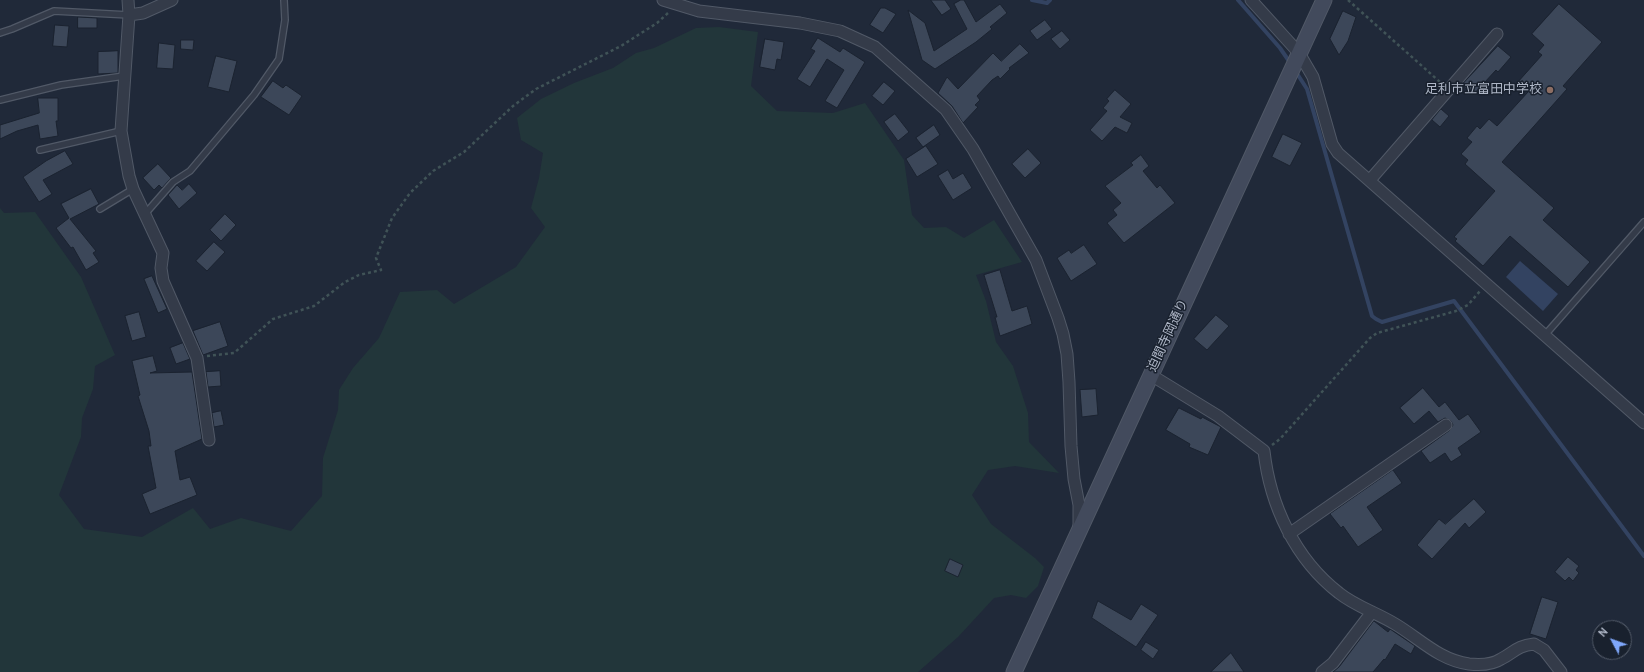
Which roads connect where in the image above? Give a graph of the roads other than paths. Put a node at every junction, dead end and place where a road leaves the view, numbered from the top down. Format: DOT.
graph roads {
  1 [pos="128,0"];
  2 [pos="172,0"];
  3 [pos="284,0"];
  4 [pos="663,0"];
  5 [pos="1252,0"];
  6 [pos="1324,0"];
  7 [pos="679,2"];
  8 [pos="129,15"];
  9 [pos="0,33"];
  10 [pos="1497,34"];
  11 [pos="1299,53"];
  12 [pos="124,76"];
  13 [pos="0,100"];
  14 [pos="121,131"];
  15 [pos="40,150"];
  16 [pos="1370,180"];
  17 [pos="133,189"];
  18 [pos="100,209"];
  19 [pos="145,214"];
  20 [pos="1644,222"];
  21 [pos="1545,335"];
  22 [pos="1151,375"];
  23 [pos="1644,423"];
  24 [pos="1446,425"];
  25 [pos="209,440"];
  26 [pos="1079,532"];
  27 [pos="1289,534"];
  28 [pos="1372,612"];
  29 [pos="1014,672"];
  30 [pos="1322,672"];
  31 [pos="1561,672"];
  1 -- 8 [label="street"];
  2 -- 8 [label="street"];
  3 -- 19 [label="lane"];
  4 -- 7 [label="street"];
  5 -- 11 [label="street"];
  6 -- 11 [label="street, 迫間寺岡通り"];
  7 -- 26 [label="street"];
  8 -- 9 [label="lane"];
  8 -- 12 [label="street"];
  10 -- 16 [label="street"];
  11 -- 16 [label="street"];
  11 -- 22 [label="street, 迫間寺岡通り"];
  12 -- 13 [label="lane"];
  12 -- 14 [label="street"];
  14 -- 15 [label="lane"];
  14 -- 17 [label="street"];
  16 -- 21 [label="street"];
  17 -- 18 [label="lane"];
  17 -- 19 [label="street"];
  19 -- 25 [label="street"];
  20 -- 21 [label="lane"];
  21 -- 23 [label="street"];
  22 -- 26 [label="street, 迫間寺岡通り"];
  22 -- 27 [label="street"];
  24 -- 27 [label="street"];
  26 -- 29 [label="street, 迫間寺岡通り"];
  27 -- 28 [label="street"];
  28 -- 30 [label="street"];
  28 -- 31 [label="street"];
}
